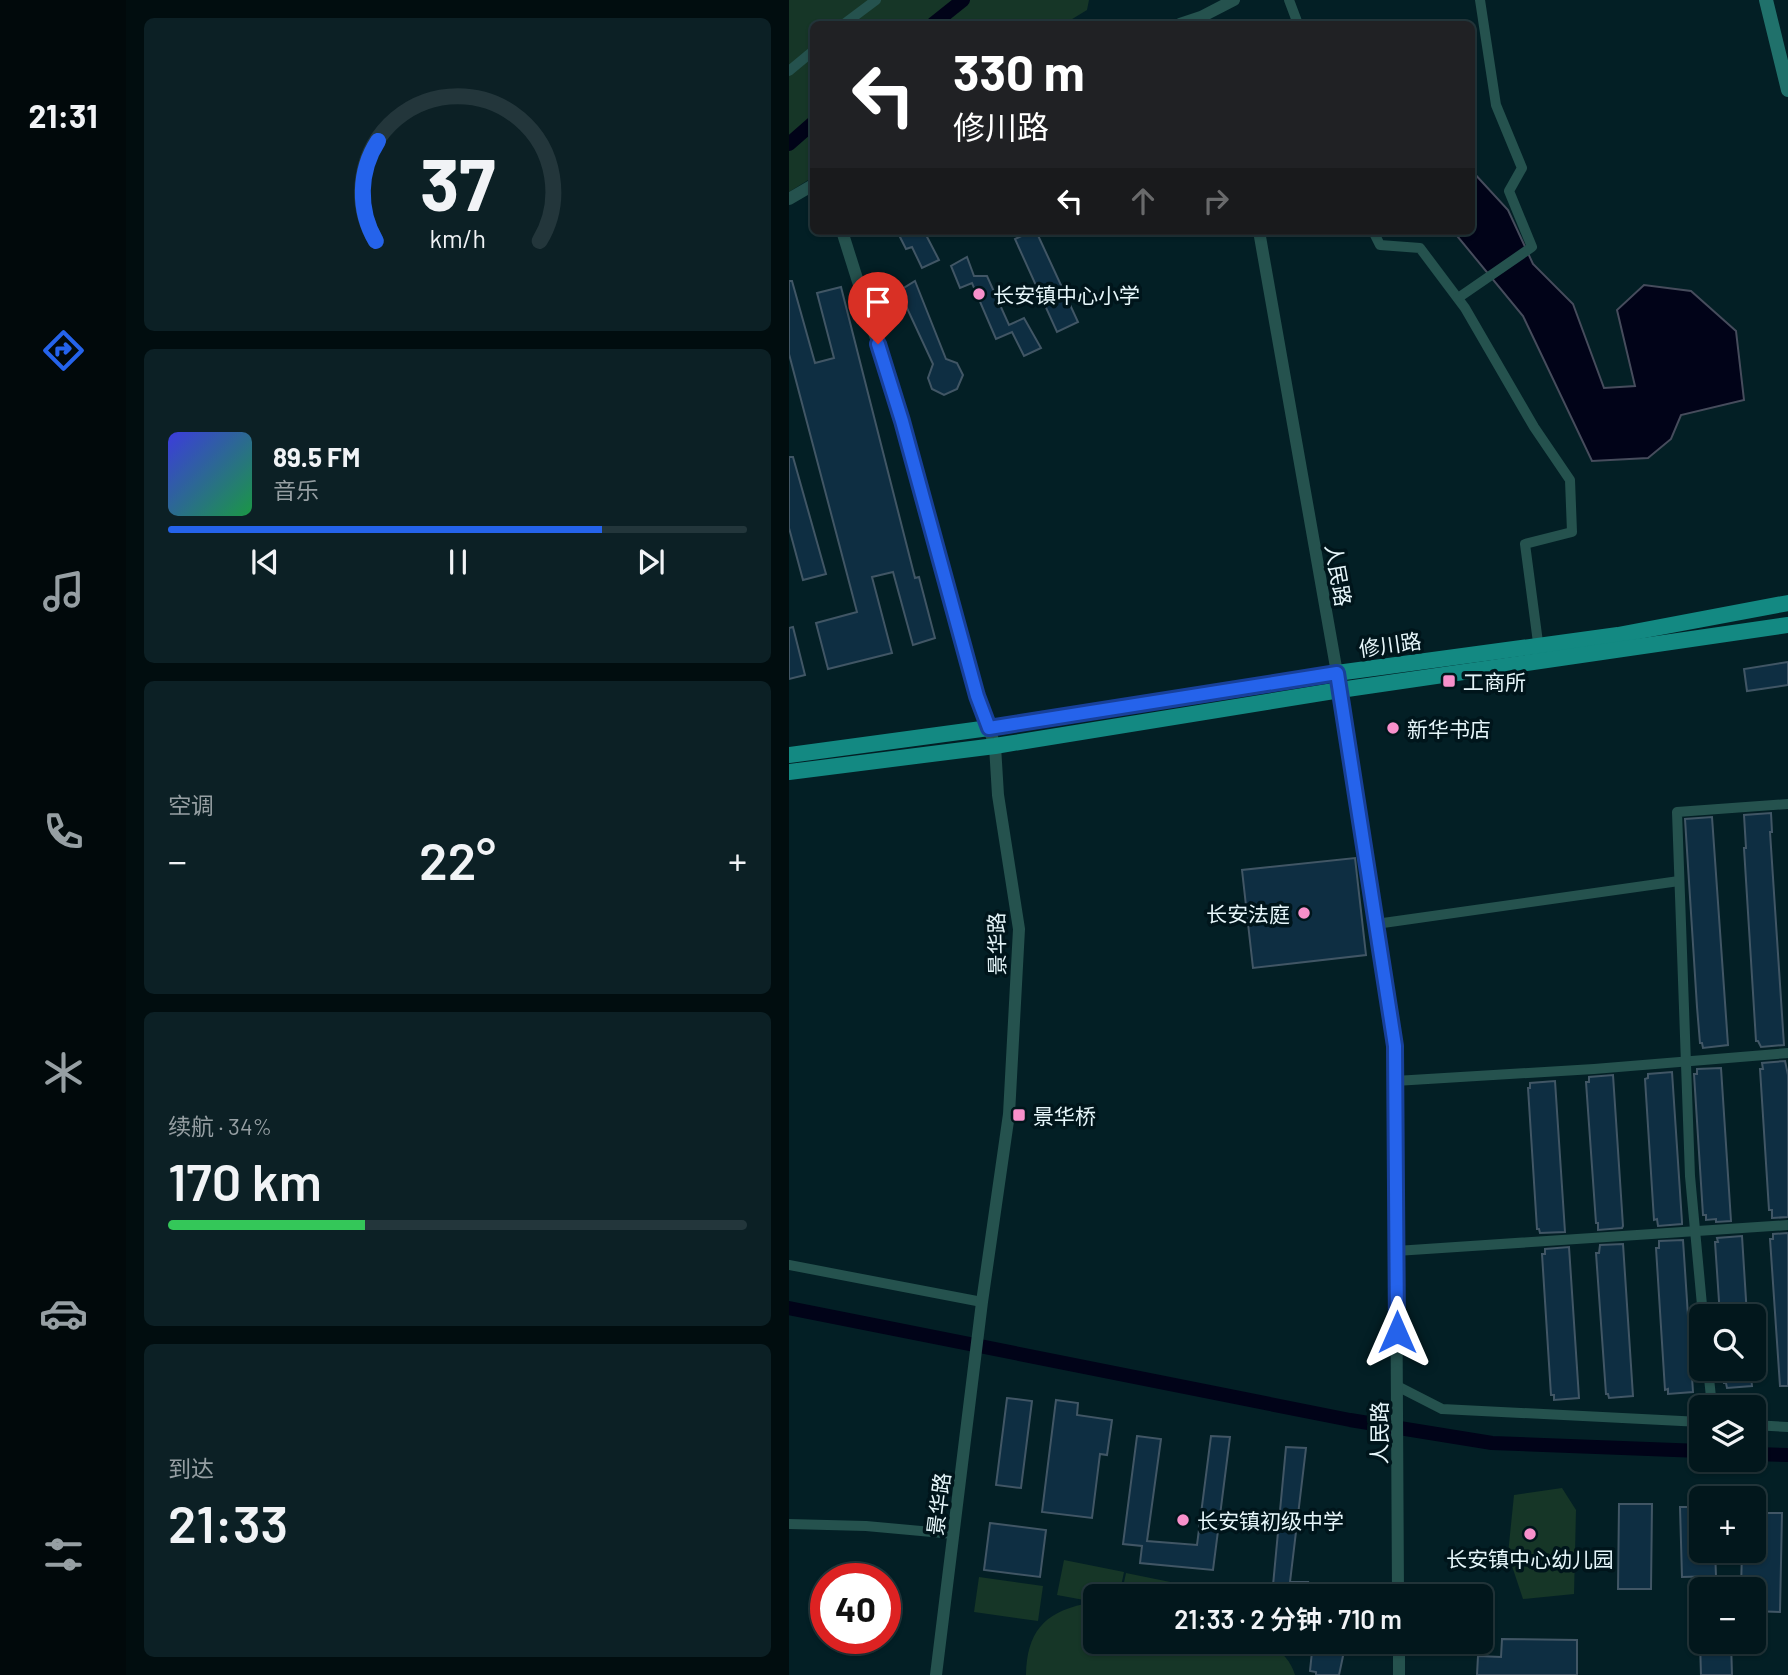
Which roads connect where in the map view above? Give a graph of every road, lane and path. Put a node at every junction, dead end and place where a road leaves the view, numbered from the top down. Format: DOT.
graph roads {
  1 [pos="876,0"];
  2 [pos="1234,0"];
  3 [pos="1289,0"];
  4 [pos="1480,0"];
  5 [pos="1766,0"];
  6 [pos="1210,19"];
  7 [pos="848,21"];
  8 [pos="1297,21"];
  9 [pos="810,54"];
  10 [pos="789,71"];
  11 [pos="1788,90"];
  12 [pos="810,187"];
  13 [pos="789,199"];
  14 [pos="843,235"];
  15 [pos="1260,235"];
  16 [pos="1375,235"];
  17 [pos="1458,298"];
  18 [pos="1788,603"];
  19 [pos="1788,625"];
  20 [pos="1539,653"];
  21 [pos="1337,673"];
  22 [pos="1340,690"];
  23 [pos="989,728"];
  24 [pos="995,746"];
  25 [pos="789,755"];
  26 [pos="789,772"];
  27 [pos="1788,804"];
  28 [pos="1679,881"];
  29 [pos="1376,924"];
  30 [pos="1788,1053"];
  31 [pos="1686,1061"];
  32 [pos="1395,1081"];
  33 [pos="1788,1225"];
  34 [pos="1695,1231"];
  35 [pos="1396,1251"];
  36 [pos="789,1265"];
  37 [pos="982,1302"];
  38 [pos="1702,1304"];
  39 [pos="1397,1391"];
  40 [pos="1689,1421"];
  41 [pos="1766,1426"];
  42 [pos="1788,1427"];
  43 [pos="789,1524"];
  44 [pos="954,1534"];
  45 [pos="1398,1584"];
  46 [pos="1399,1654"];
  47 [pos="936,1675"];
  48 [pos="1399,1675"];
  1 -- 7 [label="street"];
  2 -- 6 [label="street"];
  3 -- 8 [label="street"];
  4 -- 17 [label="street"];
  5 -- 11 [label="main road"];
  9 -- 10 [label="street"];
  12 -- 13 [label="street"];
  14 -- 23 [label="street, 景华路"];
  15 -- 21 [label="street, 人民路"];
  16 -- 17 [label="street"];
  17 -- 20 [label="street"];
  18 -- 20 [label="main road, 修川路"];
  19 -- 20 [label="main road, 修川路"];
  20 -- 21 [label="main road, 修川路"];
  20 -- 22 [label="main road, 修川路"];
  21 -- 22 [label="street, 人民路"];
  21 -- 23 [label="main road, 修川路"];
  22 -- 24 [label="main road, 修川路"];
  22 -- 29 [label="street, 人民路"];
  23 -- 24 [label="street, 景华路"];
  23 -- 25 [label="main road, 修川路"];
  24 -- 26 [label="main road, 修川路"];
  24 -- 37 [label="street, 景华路"];
  27 -- 28 [label="street"];
  28 -- 29 [label="street"];
  28 -- 31 [label="street"];
  29 -- 32 [label="street, 人民路"];
  30 -- 31 [label="street"];
  31 -- 32 [label="street"];
  31 -- 34 [label="street"];
  32 -- 35 [label="street, 人民路"];
  33 -- 34 [label="street"];
  34 -- 35 [label="street"];
  34 -- 38 [label="street"];
  35 -- 39 [label="street, 人民路"];
  36 -- 37 [label="street"];
  37 -- 44 [label="street, 景华路"];
  39 -- 40 [label="street"];
  39 -- 45 [label="street, 人民路"];
  41 -- 42 [label="street"];
  43 -- 44 [label="street"];
  44 -- 47 [label="street, 景华路"];
  46 -- 48 [label="street"];
}
